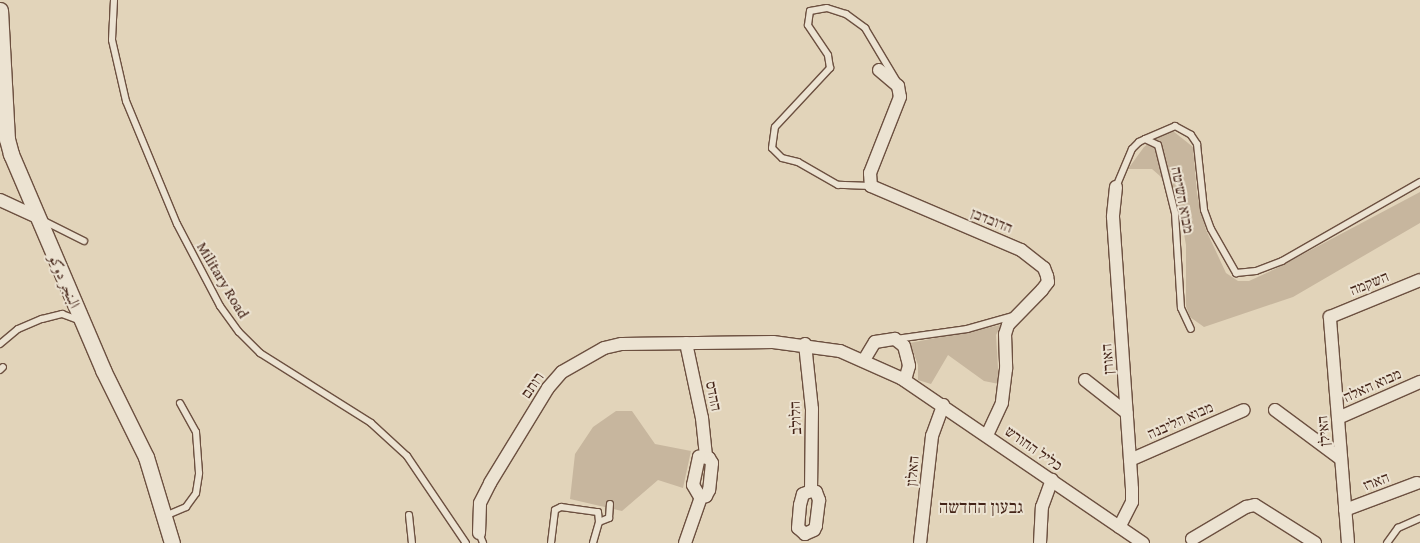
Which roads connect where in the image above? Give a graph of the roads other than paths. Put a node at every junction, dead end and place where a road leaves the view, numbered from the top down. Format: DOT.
graph roads {
  1 [pos="114,0"];
  2 [pos="0,10"];
  3 [pos="2,60"];
  4 [pos="879,70"];
  5 [pos="898,86"];
  6 [pos="1145,139"];
  7 [pos="1420,182"];
  8 [pos="870,186"];
  9 [pos="1116,187"];
  10 [pos="0,199"];
  11 [pos="37,217"];
  12 [pos="84,241"];
  13 [pos="1420,280"];
  14 [pos="1015,316"];
  15 [pos="1330,317"];
  16 [pos="82,321"];
  17 [pos="1191,329"];
  18 [pos="895,339"];
  19 [pos="686,343"];
  20 [pos="0,344"];
  21 [pos="805,344"];
  22 [pos="864,360"];
  23 [pos="905,380"];
  24 [pos="1085,380"];
  25 [pos="1420,382"];
  26 [pos="180,403"];
  27 [pos="943,405"];
  28 [pos="1244,410"];
  29 [pos="1275,410"];
  30 [pos="1127,413"];
  31 [pos="1338,418"];
  32 [pos="987,435"];
  33 [pos="1341,459"];
  34 [pos="1130,460"];
  35 [pos="1052,480"];
  36 [pos="1417,483"];
  37 [pos="811,491"];
  38 [pos="610,504"];
  39 [pos="1345,510"];
  40 [pos="409,514"];
  41 [pos="165,516"];
  42 [pos="1420,518"];
  43 [pos="599,522"];
  44 [pos="1119,526"];
  45 [pos="481,538"];
  46 [pos="804,538"];
  47 [pos="1192,539"];
  48 [pos="172,543"];
  49 [pos="412,543"];
  50 [pos="466,543"];
  51 [pos="552,543"];
  52 [pos="593,543"];
  53 [pos="685,543"];
  54 [pos="920,543"];
  55 [pos="1040,543"];
  56 [pos="1143,543"];
  57 [pos="1315,543"];
  58 [pos="1348,543"];
  59 [pos="1387,543"];
  1 -- 50 [label="lane, Military Road"];
  2 -- 3 [label="street, البنجر دوكو"];
  3 -- 11 [label="street, البنجر دوكو"];
  4 -- 5 [label="street"];
  5 -- 8 [label="street"];
  5 -- 8 [label="lane"];
  6 -- 7 [label="lane"];
  6 -- 9 [label="lane"];
  6 -- 17 [label="lane, מבוא השיטה"];
  8 -- 14 [label="street, הדובדבן"];
  9 -- 30 [label="street, האורן"];
  10 -- 11 [label="street"];
  11 -- 12 [label="lane"];
  11 -- 16 [label="street, البنجر دوكو"];
  13 -- 15 [label="street, השקמה"];
  14 -- 18 [label="lane"];
  14 -- 32 [label="street, הדובדבן"];
  15 -- 31 [label="street, האילן"];
  16 -- 20 [label="lane"];
  16 -- 41 [label="street, البنجر دوكو"];
  18 -- 22 [label="street"];
  18 -- 23 [label="street"];
  19 -- 21 [label="street, כליל החורש"];
  19 -- 45 [label="street, רותם"];
  19 -- 53 [label="street, ההדס"];
  21 -- 22 [label="street, כליל החורש"];
  21 -- 37 [label="street, הלולב"];
  22 -- 23 [label="street, כליל החורש"];
  23 -- 27 [label="street, כליל החורש"];
  24 -- 30 [label="street"];
  25 -- 31 [label="street, מבוא האלה"];
  26 -- 41 [label="lane"];
  27 -- 32 [label="street, כליל החורש"];
  27 -- 54 [label="street, האלון"];
  28 -- 34 [label="street, מבוא הליבנה"];
  29 -- 33 [label="street"];
  30 -- 34 [label="street, האורן"];
  31 -- 33 [label="street, האילן"];
  32 -- 35 [label="street, כליל החורש"];
  33 -- 39 [label="street, האילן"];
  34 -- 44 [label="street, האורן"];
  35 -- 44 [label="street, כליל החורש"];
  35 -- 55 [label="street"];
  36 -- 39 [label="street, הארז"];
  37 -- 46 [label="street, הלולב"];
  37 -- 46 [label="street, הלולב"];
  38 -- 43 [label="lane"];
  39 -- 58 [label="street, האילן"];
  40 -- 49 [label="lane"];
  41 -- 48 [label="street, البنجر دوكو"];
  42 -- 59 [label="lane"];
  43 -- 51 [label="lane"];
  43 -- 52 [label="lane"];
  44 -- 56 [label="street, כליל החורש"];
  47 -- 57 [label="street"];
}
